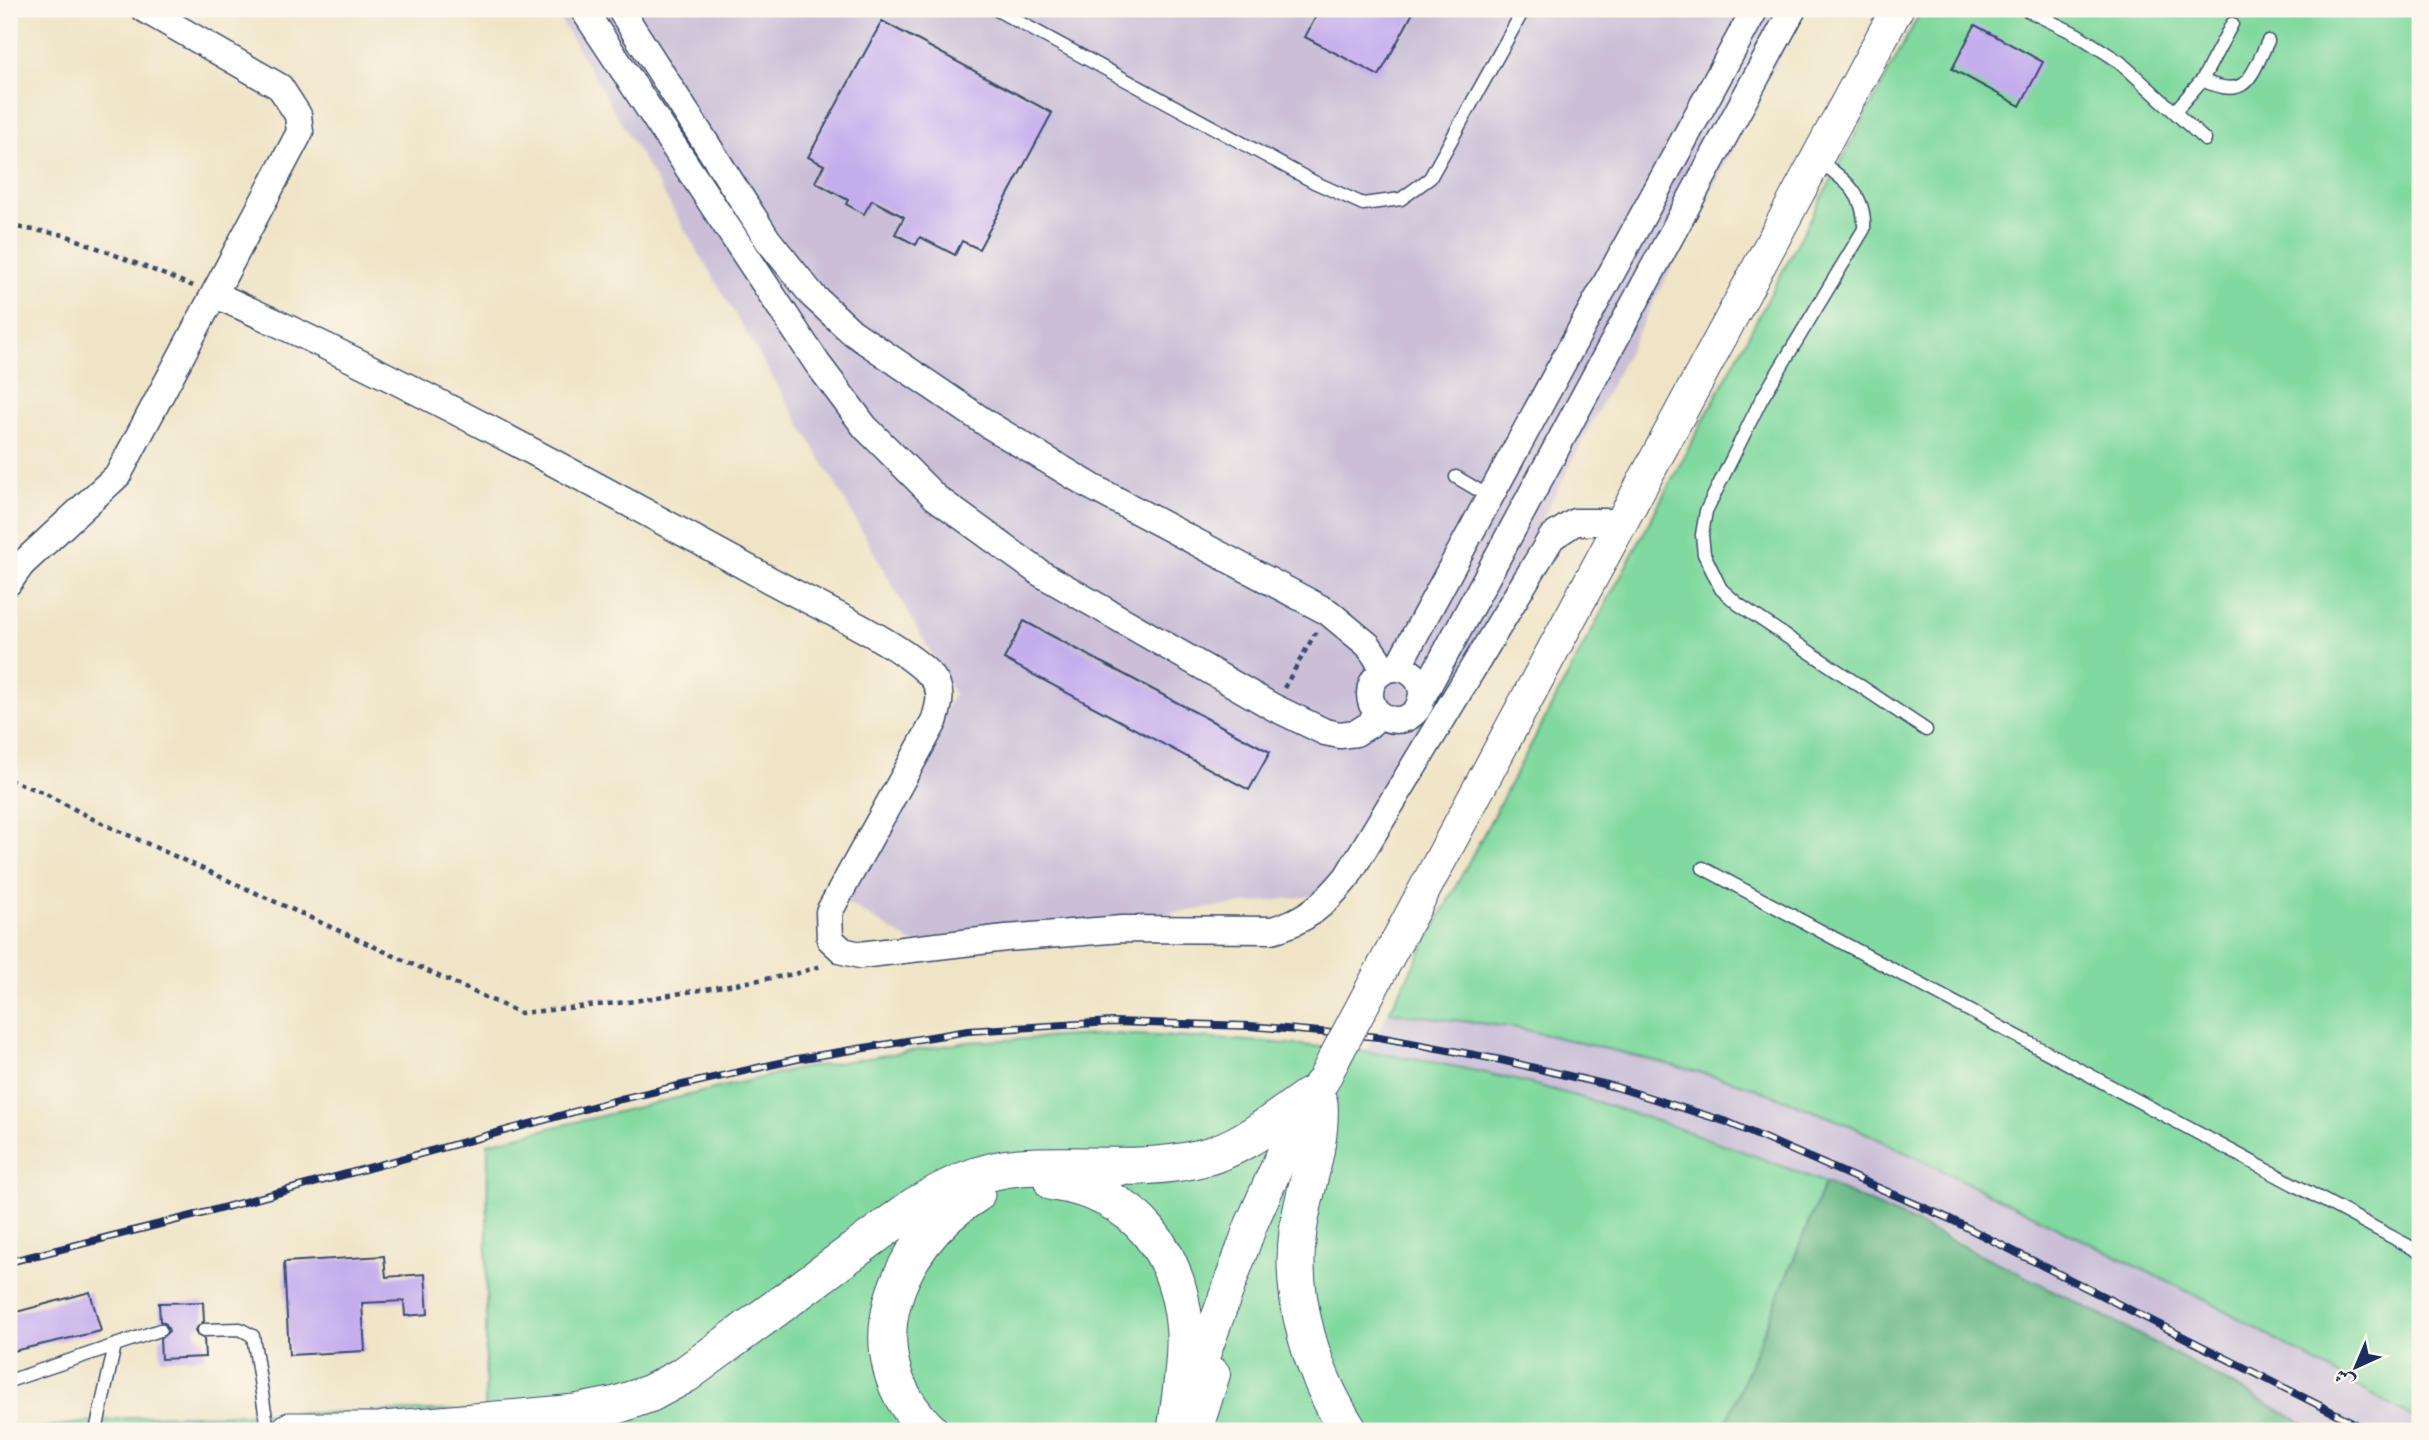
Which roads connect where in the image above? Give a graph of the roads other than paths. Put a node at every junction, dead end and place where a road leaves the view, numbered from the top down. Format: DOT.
graph roads {
  1 [pos="144,9"];
  2 [pos="583,9"];
  3 [pos="620,9"];
  4 [pos="995,9"];
  5 [pos="1524,9"];
  6 [pos="1755,9"];
  7 [pos="1793,9"];
  8 [pos="1897,9"];
  9 [pos="2025,9"];
  10 [pos="2232,24"];
  11 [pos="2268,41"];
  12 [pos="2202,80"];
  13 [pos="2175,111"];
  14 [pos="2205,140"];
  15 [pos="1818,159"];
  16 [pos="216,295"];
  17 [pos="1456,477"];
  18 [pos="1490,497"];
  19 [pos="1624,522"];
  20 [pos="9,582"];
  21 [pos="1391,669"];
  22 [pos="1421,699"];
  23 [pos="1380,714"];
  24 [pos="1926,730"];
  25 [pos="1703,868"];
  26 [pos="1320,1086"];
  27 [pos="1077,1168"];
  28 [pos="2420,1252"];
  29 [pos="160,1330"];
  30 [pos="204,1330"];
  31 [pos="115,1345"];
  32 [pos="1201,1362"];
  33 [pos="9,1381"];
  34 [pos="1188,1427"];
  35 [pos="96,1431"];
  36 [pos="268,1431"];
  37 [pos="290,1431"];
  38 [pos="400,1431"];
  39 [pos="930,1431"];
  40 [pos="1349,1431"];
  1 -- 16 [label="street"];
  2 -- 23 [label="street"];
  3 -- 21 [label="street"];
  4 -- 5 [label="lane"];
  6 -- 18 [label="street"];
  7 -- 22 [label="street"];
  8 -- 15 [label="street"];
  9 -- 13 [label="lane"];
  10 -- 12 [label="lane"];
  11 -- 12 [label="lane"];
  12 -- 13 [label="lane"];
  13 -- 14 [label="lane"];
  15 -- 19 [label="street"];
  15 -- 24 [label="lane"];
  16 -- 19 [label="street"];
  16 -- 20 [label="street"];
  17 -- 18 [label="lane"];
  18 -- 21 [label="street"];
  19 -- 26 [label="street, bridge"];
  21 -- 22 [label="street"];
  21 -- 23 [label="street"];
  22 -- 23 [label="street"];
  25 -- 28 [label="lane"];
  26 -- 27 [label="main road"];
  26 -- 32 [label="street"];
  26 -- 34 [label="street"];
  26 -- 40 [label="main road"];
  27 -- 32 [label="main road"];
  27 -- 38 [label="main road"];
  29 -- 31 [label="lane"];
  30 -- 36 [label="lane"];
  31 -- 33 [label="lane"];
  31 -- 35 [label="lane"];
  32 -- 34 [label="main road"];
  34 -- 39 [label="main road"];
  37 -- 38 [label="main road"];
}
